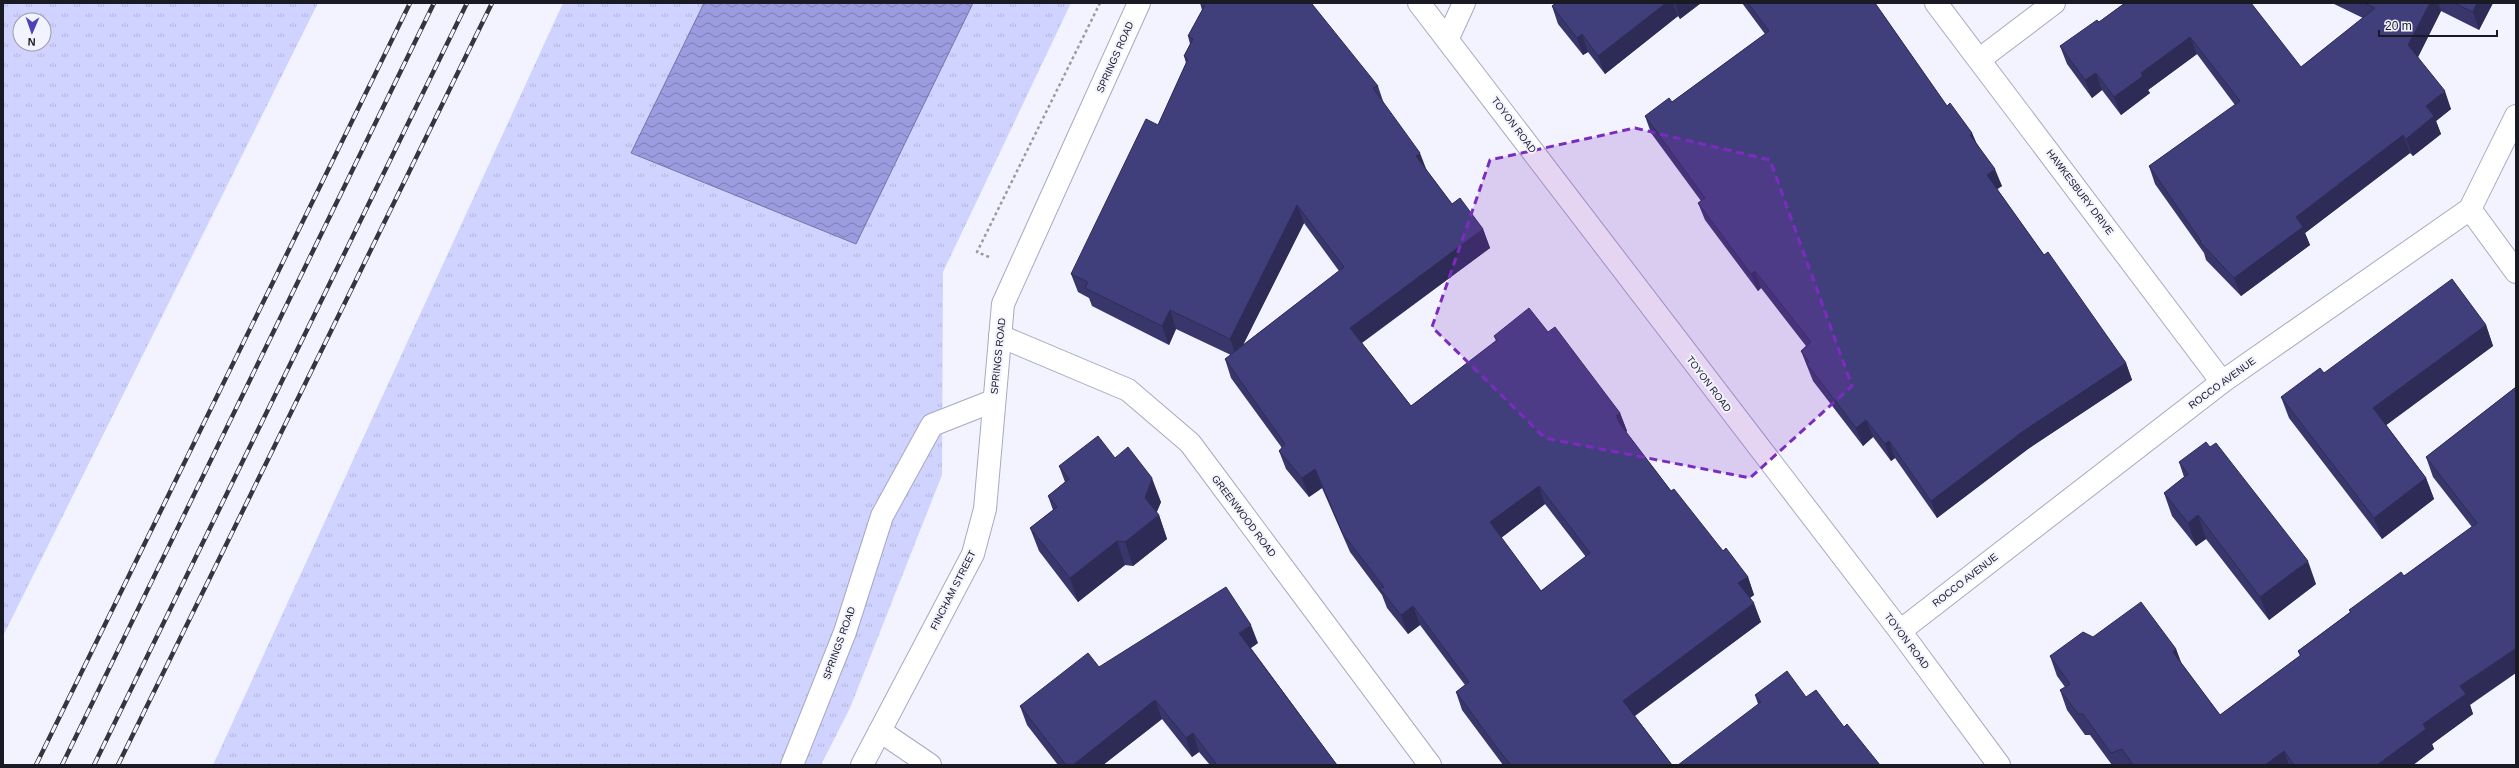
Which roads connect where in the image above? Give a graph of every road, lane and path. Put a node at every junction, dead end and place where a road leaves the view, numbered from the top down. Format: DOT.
graph roads {
  1 [pos="1100,3"];
  2 [pos="1139,3"];
  3 [pos="1419,3"];
  4 [pos="1464,3"];
  5 [pos="1936,3"];
  6 [pos="2054,3"];
  7 [pos="1448,38"];
  8 [pos="1980,59"];
  9 [pos="2516,116"];
  10 [pos="2470,209"];
  11 [pos="1018,270"];
  12 [pos="2516,272"];
  13 [pos="1000,336"];
  14 [pos="2222,382"];
  15 [pos="993,401"];
  16 [pos="1900,631"];
  17 [pos="880,731"];
  18 [pos="792,765"];
  19 [pos="862,765"];
  20 [pos="930,765"];
  21 [pos="1430,765"];
  22 [pos="1999,765"];
  1 -- 11 [label="path"];
  2 -- 11 [label="street, SPRINGS ROAD"];
  3 -- 7 [label="street, TOYON ROAD"];
  4 -- 7 [label="street"];
  5 -- 8 [label="street, HAWKESBURY DRIVE"];
  6 -- 8 [label="street"];
  7 -- 16 [label="street, TOYON ROAD"];
  8 -- 14 [label="street, HAWKESBURY DRIVE"];
  9 -- 10 [label="street, ROCCO AVENUE"];
  10 -- 12 [label="street"];
  10 -- 14 [label="street, ROCCO AVENUE"];
  11 -- 13 [label="street, SPRINGS ROAD"];
  13 -- 15 [label="street, SPRINGS ROAD"];
  13 -- 21 [label="street, GREENWOOD ROAD"];
  14 -- 16 [label="street, ROCCO AVENUE"];
  15 -- 17 [label="street, FINCHAM STREET"];
  15 -- 18 [label="street, SPRINGS ROAD"];
  16 -- 22 [label="street, TOYON ROAD"];
  17 -- 19 [label="street, FINCHAM STREET"];
  17 -- 20 [label="street"];
}
